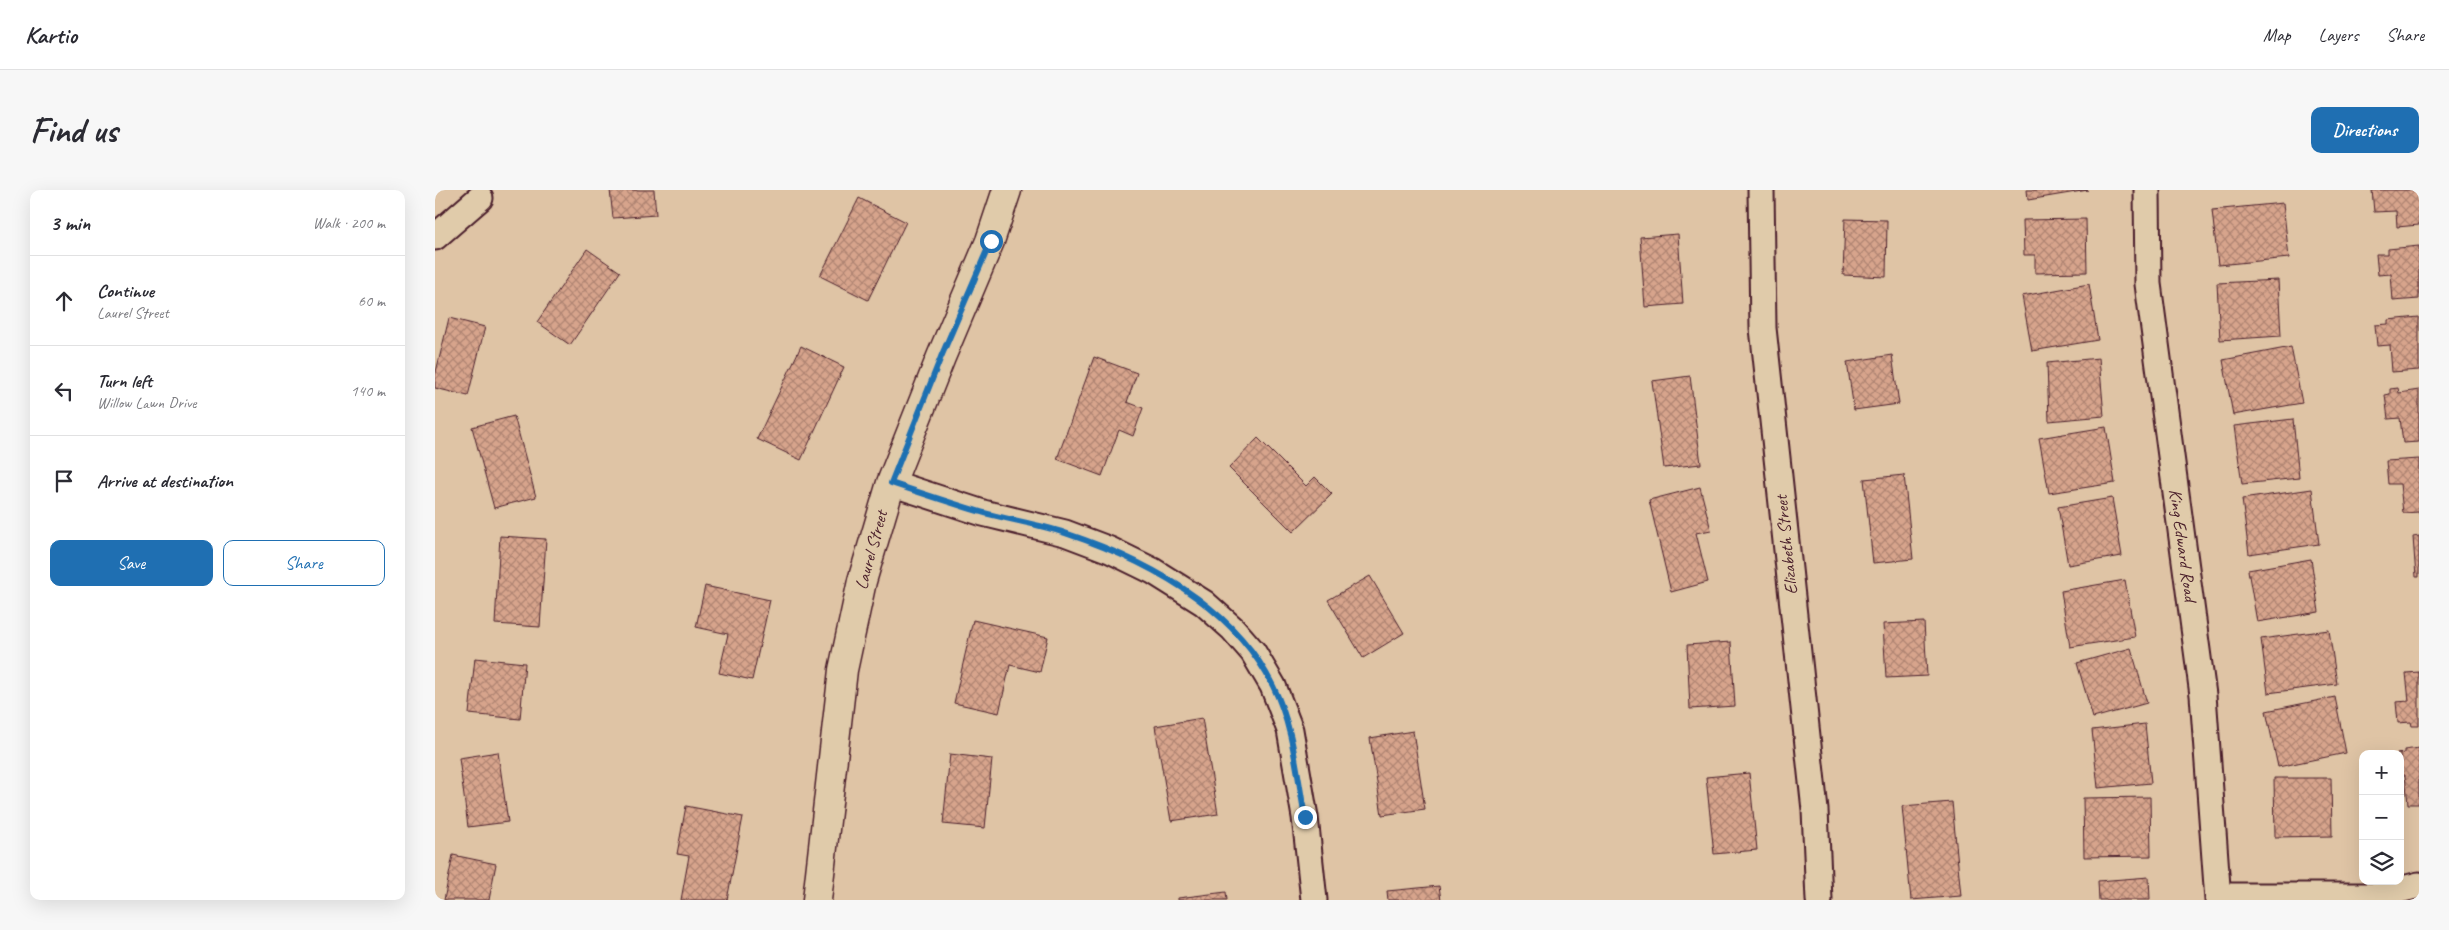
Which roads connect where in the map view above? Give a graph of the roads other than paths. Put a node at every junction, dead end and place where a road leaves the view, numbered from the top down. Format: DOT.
graph roads {
  1 [pos="1007,190"];
  2 [pos="1761,190"];
  3 [pos="2147,190"];
  4 [pos="480,198"];
  5 [pos="435,237"];
  6 [pos="891,483"];
  7 [pos="2419,885"];
  8 [pos="2218,898"];
  9 [pos="817,900"];
  10 [pos="1314,900"];
  11 [pos="1819,900"];
  1 -- 6 [label="street, Laurel Street"];
  2 -- 11 [label="street, Elizabeth Street"];
  3 -- 8 [label="street, King Edward Road"];
  4 -- 5 [label="street"];
  6 -- 9 [label="street, Laurel Street"];
  6 -- 10 [label="street"];
  7 -- 8 [label="street"];
}
